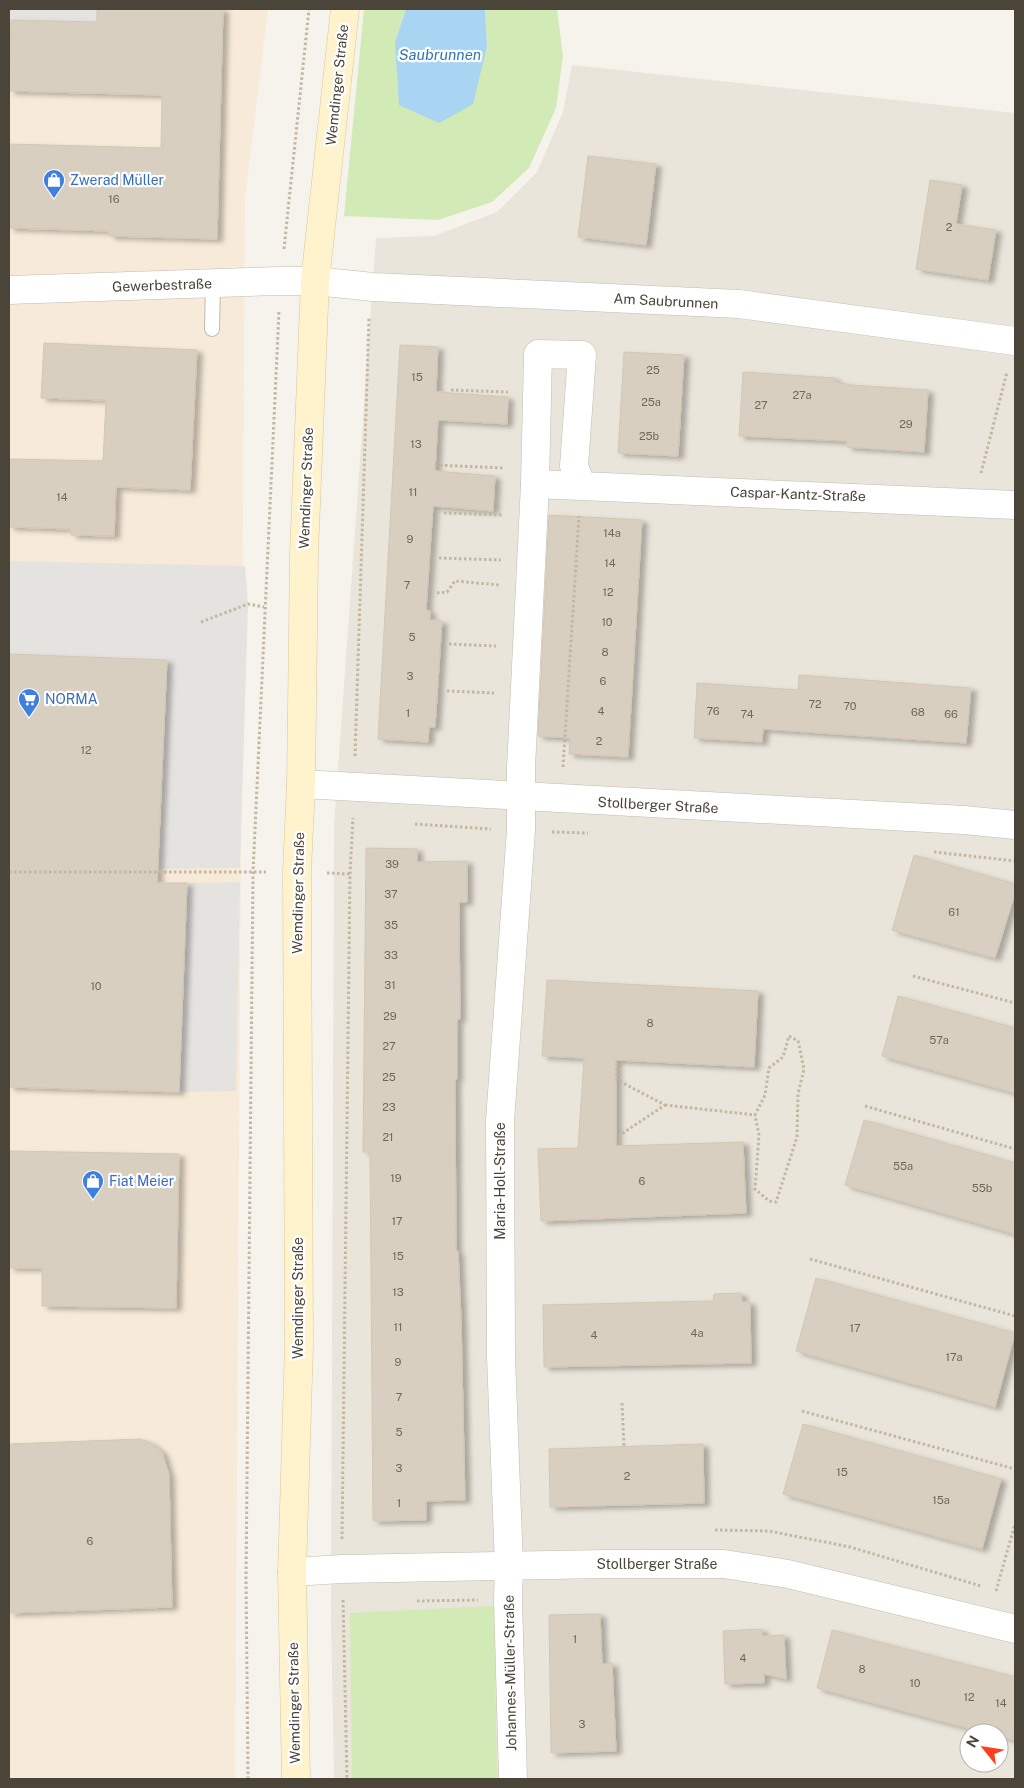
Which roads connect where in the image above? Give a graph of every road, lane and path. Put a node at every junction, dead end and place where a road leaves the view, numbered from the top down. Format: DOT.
graph roads {
  1 [pos="309,9"];
  2 [pos="345,9"];
  3 [pos="280,281"];
  4 [pos="315,281"];
  5 [pos="213,284"];
  6 [pos="373,287"];
  7 [pos="9,290"];
  8 [pos="212,328"];
  9 [pos="1015,341"];
  10 [pos="451,390"];
  11 [pos="538,393"];
  12 [pos="435,465"];
  13 [pos="536,477"];
  14 [pos="581,485"];
  15 [pos="974,502"];
  16 [pos="1015,505"];
  17 [pos="444,513"];
  18 [pos="534,516"];
  19 [pos="439,558"];
  20 [pos="530,574"];
  21 [pos="437,593"];
  22 [pos="264,607"];
  23 [pos="201,622"];
  24 [pos="449,644"];
  25 [pos="527,647"];
  26 [pos="447,691"];
  27 [pos="524,694"];
  28 [pos="563,770"];
  29 [pos="301,784"];
  30 [pos="356,787"];
  31 [pos="521,798"];
  32 [pos="1015,825"];
  33 [pos="297,871"];
  34 [pos="9,872"];
  35 [pos="253,873"];
  36 [pos="350,874"];
  37 [pos="913,976"];
  38 [pos="1015,1003"];
  39 [pos="617,1064"];
  40 [pos="665,1105"];
  41 [pos="865,1106"];
  42 [pos="756,1115"];
  43 [pos="620,1143"];
  44 [pos="1015,1149"];
  45 [pos="810,1259"];
  46 [pos="1015,1316"];
  47 [pos="622,1403"];
  48 [pos="802,1410"];
  49 [pos="624,1446"];
  50 [pos="1015,1469"];
  51 [pos="1015,1524"];
  52 [pos="509,1566"];
  53 [pos="342,1568"];
  54 [pos="292,1572"];
  55 [pos="996,1591"];
  56 [pos="508,1600"];
  57 [pos="353,1602"];
  58 [pos="411,1602"];
  59 [pos="343,1603"];
  60 [pos="1015,1629"];
  61 [pos="248,1779"];
  62 [pos="296,1779"];
  63 [pos="347,1779"];
  64 [pos="512,1779"];
  1 -- 3 [label="path"];
  2 -- 4 [label="main road, Wemdinger Straße"];
  3 -- 4 [label="street, Gewerbestraße"];
  3 -- 5 [label="street, Gewerbestraße"];
  3 -- 22 [label="path"];
  4 -- 6 [label="street, Am Saubrunnen"];
  4 -- 29 [label="main road, Wemdinger Straße"];
  5 -- 7 [label="street, Gewerbestraße"];
  5 -- 8 [label="lane"];
  6 -- 9 [label="street, Am Saubrunnen"];
  6 -- 30 [label="path"];
  9 -- 15 [label="path"];
  10 -- 11 [label="path"];
  11 -- 13 [label="street"];
  11 -- 14 [label="street"];
  12 -- 13 [label="path"];
  13 -- 14 [label="street, Caspar-Kantz-Straße"];
  13 -- 18 [label="street"];
  14 -- 15 [label="street, Caspar-Kantz-Straße"];
  14 -- 28 [label="path"];
  15 -- 16 [label="street, Caspar-Kantz-Straße"];
  17 -- 18 [label="path"];
  18 -- 20 [label="street"];
  19 -- 20 [label="path"];
  20 -- 21 [label="path"];
  20 -- 25 [label="street"];
  22 -- 23 [label="path"];
  22 -- 35 [label="path"];
  24 -- 25 [label="path"];
  25 -- 27 [label="street"];
  26 -- 27 [label="path"];
  27 -- 31 [label="street"];
  29 -- 30 [label="street, Stollberger Straße"];
  29 -- 33 [label="main road, Wemdinger Straße"];
  30 -- 31 [label="street, Stollberger Straße"];
  30 -- 36 [label="path"];
  31 -- 32 [label="street, Stollberger Straße"];
  31 -- 52 [label="street, Maria-Holl-Straße"];
  33 -- 35 [label="path"];
  33 -- 36 [label="path"];
  33 -- 54 [label="main road, Wemdinger Straße"];
  34 -- 35 [label="path"];
  35 -- 61 [label="path"];
  36 -- 53 [label="path"];
  37 -- 38 [label="path"];
  39 -- 40 [label="path"];
  40 -- 42 [label="path"];
  40 -- 43 [label="path"];
  41 -- 44 [label="path"];
  42 -- 42 [label="path"];
  45 -- 46 [label="path"];
  47 -- 49 [label="path"];
  48 -- 50 [label="path"];
  51 -- 55 [label="path"];
  52 -- 53 [label="street, Stollberger Straße"];
  52 -- 56 [label="street, Johannes-Müller-Straße"];
  52 -- 60 [label="street, Stollberger Straße"];
  53 -- 54 [label="street, Stollberger Straße"];
  53 -- 59 [label="path"];
  54 -- 62 [label="main road, Wemdinger Straße"];
  56 -- 58 [label="path"];
  56 -- 64 [label="street, Johannes-Müller-Straße"];
  57 -- 59 [label="path"];
  59 -- 63 [label="path"];
}
